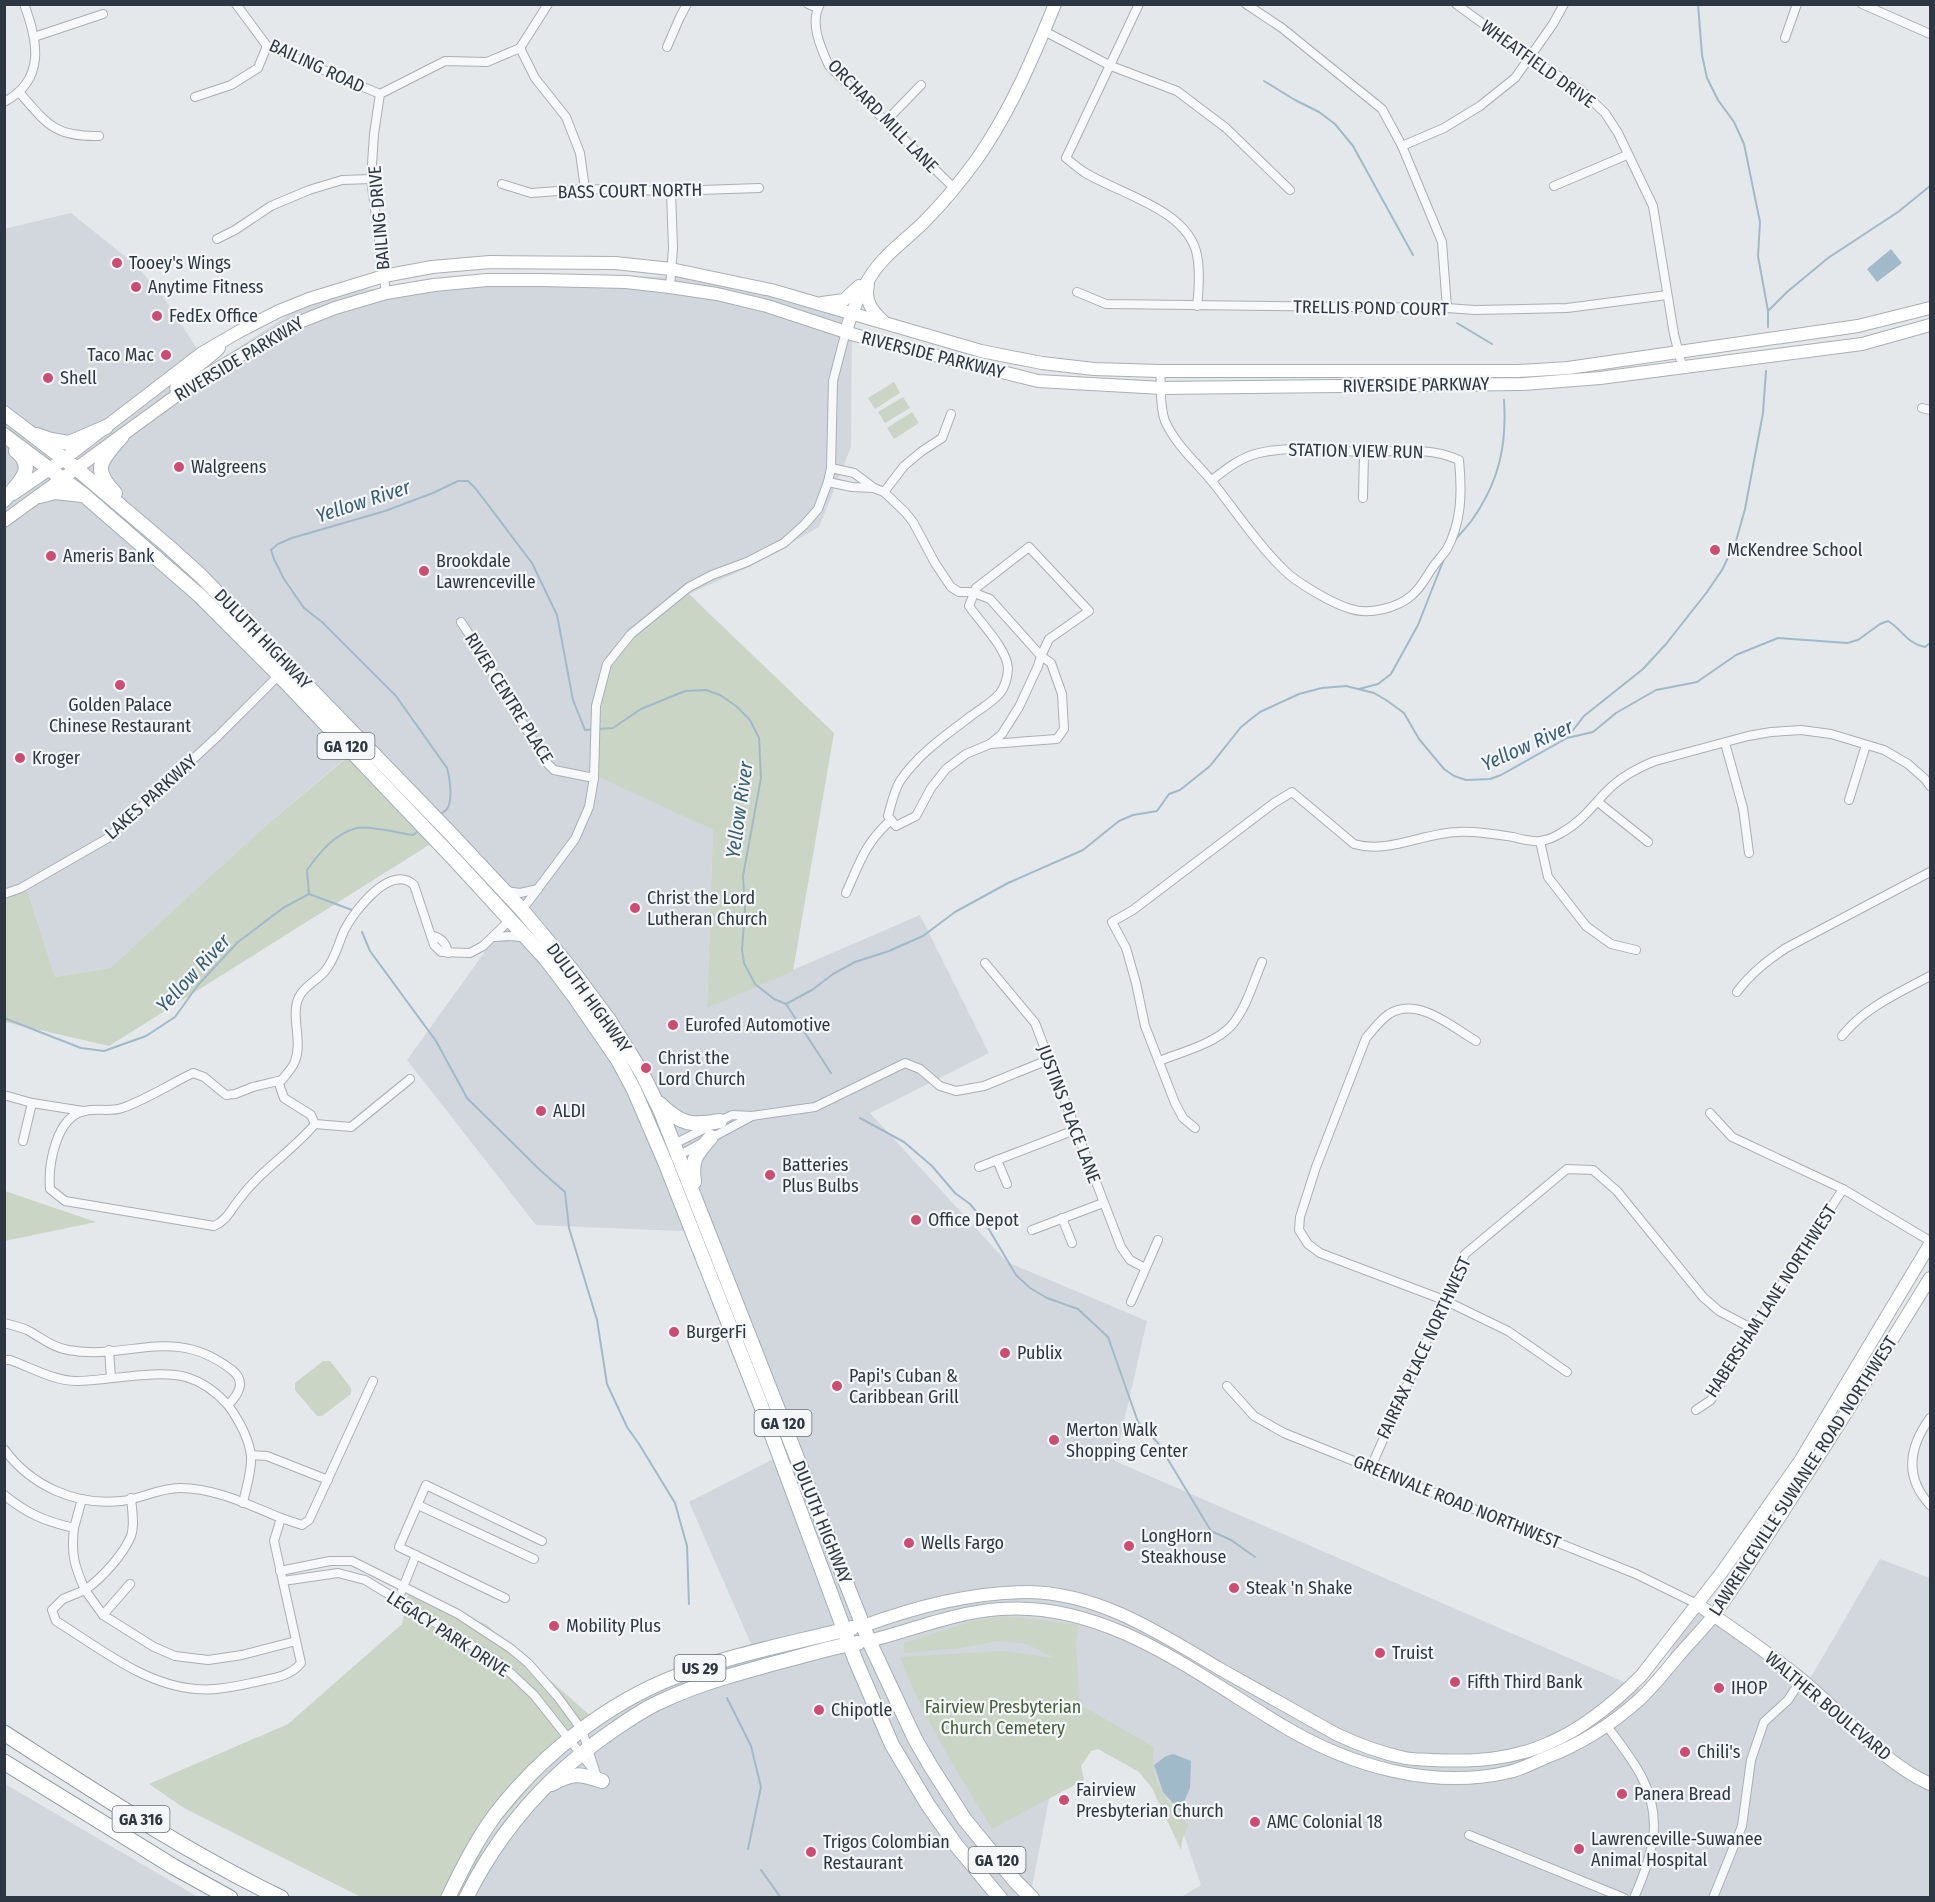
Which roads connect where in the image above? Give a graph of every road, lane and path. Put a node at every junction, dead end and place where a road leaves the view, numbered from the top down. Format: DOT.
graph roads {
  1 [pos="24,4"];
  2 [pos="236,4"];
  3 [pos="548,4"];
  4 [pos="687,4"];
  5 [pos="808,4"];
  6 [pos="1055,4"];
  7 [pos="1139,4"];
  8 [pos="1246,4"];
  9 [pos="1456,4"];
  10 [pos="1564,4"];
  11 [pos="1797,4"];
  12 [pos="1862,4"];
  13 [pos="819,6"];
  14 [pos="103,14"];
  15 [pos="1044,31"];
  16 [pos="1930,34"];
  17 [pos="34,37"];
  18 [pos="1785,38"];
  19 [pos="267,46"];
  20 [pos="667,47"];
  21 [pos="520,48"];
  22 [pos="1530,58"];
  23 [pos="1111,66"];
  24 [pos="921,85"];
  25 [pos="19,92"];
  26 [pos="380,94"];
  27 [pos="195,97"];
  28 [pos="4,102"];
  29 [pos="886,121"];
  30 [pos="99,136"];
  31 [pos="1402,146"];
  32 [pos="1627,155"];
  33 [pos="371,179"];
  34 [pos="502,184"];
  35 [pos="1554,186"];
  36 [pos="759,188"];
  37 [pos="954,188"];
  38 [pos="585,189"];
  39 [pos="1290,190"];
  40 [pos="671,192"];
  41 [pos="217,239"];
  42 [pos="671,269"];
  43 [pos="871,275"];
  44 [pos="384,276"];
  45 [pos="670,287"];
  46 [pos="1077,292"];
  47 [pos="386,293"];
  48 [pos="1668,295"];
  49 [pos="817,304"];
  50 [pos="1197,306"];
  51 [pos="1447,308"];
  52 [pos="1930,308"];
  53 [pos="851,313"];
  54 [pos="885,323"];
  55 [pos="1930,325"];
  56 [pos="846,331"];
  57 [pos="227,338"];
  58 [pos="1679,352"];
  59 [pos="1682,366"];
  60 [pos="1160,371"];
  61 [pos="1162,388"];
  62 [pos="178,394"];
  63 [pos="4,413"];
  64 [pos="951,414"];
  65 [pos="106,427"];
  66 [pos="27,431"];
  67 [pos="4,435"];
  68 [pos="122,436"];
  69 [pos="4,442"];
  70 [pos="1364,452"];
  71 [pos="64,459"];
  72 [pos="831,468"];
  73 [pos="49,469"];
  74 [pos="77,469"];
  75 [pos="63,479"];
  76 [pos="1212,480"];
  77 [pos="828,482"];
  78 [pos="874,488"];
  79 [pos="884,492"];
  80 [pos="84,495"];
  81 [pos="40,496"];
  82 [pos="1363,498"];
  83 [pos="4,500"];
  84 [pos="4,521"];
  85 [pos="154,534"];
  86 [pos="974,593"];
  87 [pos="461,622"];
  88 [pos="1041,656"];
  89 [pos="279,675"];
  90 [pos="1725,743"];
  91 [pos="990,744"];
  92 [pos="1866,745"];
  93 [pos="594,778"];
  94 [pos="1930,786"];
  95 [pos="1849,800"];
  96 [pos="1598,802"];
  97 [pos="419,812"];
  98 [pos="891,820"];
  99 [pos="1540,841"];
  100 [pos="1648,842"];
  101 [pos="1749,853"];
  102 [pos="455,860"];
  103 [pos="1930,873"];
  104 [pos="538,890"];
  105 [pos="503,891"];
  106 [pos="846,893"];
  107 [pos="4,894"];
  108 [pos="522,910"];
  109 [pos="510,921"];
  110 [pos="495,937"];
  111 [pos="527,938"];
  112 [pos="1636,950"];
  113 [pos="1262,962"];
  114 [pos="985,963"];
  115 [pos="571,969"];
  116 [pos="1930,976"];
  117 [pos="1737,992"];
  118 [pos="1842,1036"];
  119 [pos="1476,1041"];
  120 [pos="1048,1060"];
  121 [pos="1159,1061"];
  122 [pos="410,1079"];
  123 [pos="280,1080"];
  124 [pos="4,1095"];
  125 [pos="653,1097"];
  126 [pos="32,1103"];
  127 [pos="84,1111"];
  128 [pos="1710,1113"];
  129 [pos="752,1116"];
  130 [pos="720,1121"];
  131 [pos="315,1124"];
  132 [pos="1195,1128"];
  133 [pos="1075,1130"];
  134 [pos="711,1137"];
  135 [pos="23,1142"];
  136 [pos="676,1150"];
  137 [pos="662,1157"];
  138 [pos="997,1160"];
  139 [pos="979,1167"];
  140 [pos="1007,1184"];
  141 [pos="1843,1189"];
  142 [pos="1103,1203"];
  143 [pos="697,1205"];
  144 [pos="1062,1218"];
  145 [pos="1032,1230"];
  146 [pos="1158,1240"];
  147 [pos="1930,1242"];
  148 [pos="1072,1243"];
  149 [pos="1145,1268"];
  150 [pos="1930,1278"];
  151 [pos="1444,1300"];
  152 [pos="1131,1302"];
  153 [pos="4,1323"];
  154 [pos="1753,1329"];
  155 [pos="109,1350"];
  156 [pos="4,1360"];
  157 [pos="1567,1372"];
  158 [pos="111,1378"];
  159 [pos="373,1381"];
  160 [pos="1227,1386"];
  161 [pos="228,1405"];
  162 [pos="1696,1410"];
  163 [pos="1930,1418"];
  164 [pos="4,1449"];
  165 [pos="251,1455"];
  166 [pos="1371,1467"];
  167 [pos="328,1480"];
  168 [pos="4,1495"];
  169 [pos="132,1498"];
  170 [pos="82,1499"];
  171 [pos="243,1503"];
  172 [pos="418,1505"];
  173 [pos="1930,1505"];
  174 [pos="281,1518"];
  175 [pos="74,1528"];
  176 [pos="542,1541"];
  177 [pos="416,1555"];
  178 [pos="534,1559"];
  179 [pos="280,1571"];
  180 [pos="283,1581"];
  181 [pos="130,1584"];
  182 [pos="403,1586"];
  183 [pos="85,1590"];
  184 [pos="505,1598"];
  185 [pos="398,1600"];
  186 [pos="1697,1604"];
  187 [pos="103,1615"];
  188 [pos="1713,1615"];
  189 [pos="863,1626"];
  190 [pos="844,1630"];
  191 [pos="296,1641"];
  192 [pos="869,1641"];
  193 [pos="850,1644"];
  194 [pos="1801,1680"];
  195 [pos="1607,1726"];
  196 [pos="582,1730"];
  197 [pos="4,1733"];
  198 [pos="569,1740"];
  199 [pos="584,1751"];
  200 [pos="4,1762"];
  201 [pos="602,1781"];
  202 [pos="1930,1784"];
  203 [pos="539,1790"];
  204 [pos="1468,1835"];
  205 [pos="230,1898"];
  206 [pos="281,1898"];
  207 [pos="448,1898"];
  208 [pos="466,1898"];
  209 [pos="1000,1898"];
  210 [pos="1032,1898"];
  211 [pos="1624,1898"];
  212 [pos="1634,1898"];
  213 [pos="1713,1898"];
  1 -- 17 [label="street"];
  2 -- 19 [label="street, BAILING ROAD"];
  3 -- 21 [label="street"];
  4 -- 20 [label="street"];
  5 -- 13 [label="street"];
  6 -- 15 [label="main road"];
  7 -- 23 [label="street"];
  8 -- 31 [label="street"];
  9 -- 22 [label="street, WHEATFIELD DRIVE"];
  10 -- 22 [label="street"];
  11 -- 18 [label="street"];
  12 -- 16 [label="street"];
  13 -- 29 [label="street, ORCHARD MILL LANE"];
  14 -- 17 [label="street"];
  15 -- 23 [label="street"];
  15 -- 37 [label="main road"];
  17 -- 25 [label="street"];
  19 -- 26 [label="street, BAILING ROAD"];
  19 -- 27 [label="street"];
  21 -- 26 [label="street"];
  21 -- 38 [label="street"];
  22 -- 31 [label="street"];
  22 -- 32 [label="street, WHEATFIELD DRIVE"];
  23 -- 39 [label="street"];
  23 -- 50 [label="street"];
  24 -- 29 [label="street"];
  25 -- 28 [label="street"];
  25 -- 30 [label="street"];
  26 -- 33 [label="street, BAILING DRIVE"];
  29 -- 37 [label="street, ORCHARD MILL LANE"];
  31 -- 51 [label="street"];
  32 -- 35 [label="street"];
  32 -- 48 [label="street, WHEATFIELD DRIVE"];
  33 -- 41 [label="street"];
  33 -- 44 [label="street, BAILING DRIVE"];
  34 -- 38 [label="street, BASS COURT NORTH"];
  36 -- 40 [label="street, BASS COURT NORTH"];
  37 -- 43 [label="main road"];
  38 -- 40 [label="street, BASS COURT NORTH"];
  40 -- 42 [label="street"];
  42 -- 44 [label="main road, RIVERSIDE PARKWAY"];
  42 -- 45 [label="street"];
  42 -- 49 [label="main road, RIVERSIDE PARKWAY"];
  43 -- 49 [label="main road"];
  43 -- 53 [label="main road"];
  43 -- 54 [label="main road"];
  44 -- 47 [label="street, BAILING DRIVE"];
  44 -- 57 [label="main road, RIVERSIDE PARKWAY"];
  45 -- 47 [label="main road, RIVERSIDE PARKWAY"];
  45 -- 56 [label="main road, RIVERSIDE PARKWAY"];
  46 -- 50 [label="street, TRELLIS POND COURT"];
  47 -- 62 [label="main road, RIVERSIDE PARKWAY"];
  48 -- 51 [label="street, TRELLIS POND COURT"];
  48 -- 58 [label="street, WHEATFIELD DRIVE"];
  49 -- 53 [label="main road, RIVERSIDE PARKWAY"];
  50 -- 51 [label="street, TRELLIS POND COURT"];
  52 -- 58 [label="main road, RIVERSIDE PARKWAY"];
  53 -- 54 [label="main road, RIVERSIDE PARKWAY"];
  53 -- 56 [label="main road"];
  54 -- 60 [label="main road, RIVERSIDE PARKWAY"];
  55 -- 59 [label="main road, RIVERSIDE PARKWAY"];
  56 -- 61 [label="main road, RIVERSIDE PARKWAY"];
  56 -- 72 [label="street"];
  57 -- 62 [label="main road"];
  57 -- 65 [label="main road, RIVERSIDE PARKWAY"];
  58 -- 59 [label="street, WHEATFIELD DRIVE"];
  58 -- 60 [label="main road, RIVERSIDE PARKWAY"];
  59 -- 61 [label="main road, RIVERSIDE PARKWAY"];
  60 -- 61 [label="street, STATION VIEW RUN"];
  61 -- 76 [label="street, STATION VIEW RUN"];
  62 -- 68 [label="main road, RIVERSIDE PARKWAY"];
  63 -- 66 [label="main road, DULUTH HIGHWAY / GA 120"];
  64 -- 79 [label="street"];
  65 -- 66 [label="main road"];
  65 -- 71 [label="main road, RIVERSIDE PARKWAY"];
  66 -- 71 [label="main road, DULUTH HIGHWAY / GA 120"];
  67 -- 73 [label="main road, DULUTH HIGHWAY / GA 120"];
  68 -- 74 [label="main road, RIVERSIDE PARKWAY"];
  68 -- 85 [label="main road"];
  69 -- 83 [label="main road"];
  70 -- 76 [label="street, STATION VIEW RUN"];
  70 -- 76 [label="street, STATION VIEW RUN"];
  70 -- 82 [label="street"];
  71 -- 73 [label="main road, RIVERSIDE PARKWAY"];
  71 -- 74 [label="main road, DULUTH HIGHWAY / GA 120"];
  72 -- 77 [label="street"];
  72 -- 78 [label="street"];
  73 -- 75 [label="main road, DULUTH HIGHWAY / GA 120"];
  73 -- 83 [label="main road, RIVERSIDE PARKWAY"];
  74 -- 75 [label="main road, RIVERSIDE PARKWAY"];
  74 -- 85 [label="main road, DULUTH HIGHWAY / GA 120"];
  75 -- 80 [label="main road, DULUTH HIGHWAY / GA 120"];
  75 -- 81 [label="main road, RIVERSIDE PARKWAY"];
  77 -- 78 [label="street"];
  77 -- 93 [label="street"];
  78 -- 79 [label="street"];
  79 -- 86 [label="street"];
  80 -- 81 [label="main road"];
  80 -- 89 [label="main road, DULUTH HIGHWAY / GA 120"];
  81 -- 84 [label="main road, RIVERSIDE PARKWAY"];
  85 -- 97 [label="main road, DULUTH HIGHWAY / GA 120"];
  86 -- 88 [label="street"];
  86 -- 88 [label="street"];
  86 -- 98 [label="street"];
  87 -- 93 [label="street, RIVER CENTRE PLACE"];
  88 -- 91 [label="street"];
  88 -- 91 [label="street"];
  89 -- 97 [label="main road, DULUTH HIGHWAY / GA 120"];
  89 -- 107 [label="street, LAKES PARKWAY"];
  90 -- 92 [label="street"];
  90 -- 96 [label="street"];
  90 -- 101 [label="street"];
  91 -- 98 [label="street"];
  92 -- 94 [label="street"];
  92 -- 95 [label="street"];
  93 -- 104 [label="street"];
  96 -- 99 [label="street"];
  96 -- 100 [label="street"];
  97 -- 102 [label="main road, DULUTH HIGHWAY / GA 120"];
  97 -- 105 [label="main road, DULUTH HIGHWAY / GA 120"];
  98 -- 106 [label="street"];
  99 -- 112 [label="street"];
  99 -- 121 [label="street"];
  102 -- 108 [label="main road"];
  102 -- 109 [label="main road, DULUTH HIGHWAY / GA 120"];
  103 -- 117 [label="street"];
  104 -- 105 [label="street"];
  104 -- 108 [label="street"];
  105 -- 108 [label="main road, DULUTH HIGHWAY / GA 120"];
  108 -- 115 [label="main road, DULUTH HIGHWAY / GA 120"];
  109 -- 110 [label="street"];
  109 -- 111 [label="main road, DULUTH HIGHWAY / GA 120"];
  109 -- 115 [label="main road"];
  110 -- 111 [label="street"];
  110 -- 123 [label="street"];
  111 -- 137 [label="main road, DULUTH HIGHWAY / GA 120"];
  113 -- 121 [label="street"];
  114 -- 120 [label="street, JUSTINS PLACE LANE"];
  115 -- 125 [label="main road, DULUTH HIGHWAY / GA 120"];
  116 -- 118 [label="street"];
  119 -- 151 [label="street"];
  120 -- 129 [label="street"];
  120 -- 133 [label="street, JUSTINS PLACE LANE"];
  121 -- 132 [label="street"];
  122 -- 131 [label="street"];
  123 -- 127 [label="street"];
  123 -- 131 [label="street"];
  124 -- 126 [label="street"];
  125 -- 130 [label="main road"];
  125 -- 136 [label="main road, DULUTH HIGHWAY / GA 120"];
  126 -- 127 [label="street"];
  126 -- 135 [label="street"];
  127 -- 131 [label="street"];
  128 -- 141 [label="street"];
  129 -- 130 [label="street"];
  129 -- 134 [label="street"];
  130 -- 136 [label="street"];
  133 -- 138 [label="street"];
  133 -- 142 [label="street, JUSTINS PLACE LANE"];
  134 -- 136 [label="street"];
  134 -- 143 [label="main road"];
  136 -- 137 [label="street"];
  136 -- 143 [label="main road, DULUTH HIGHWAY / GA 120"];
  137 -- 190 [label="main road, DULUTH HIGHWAY / GA 120"];
  138 -- 139 [label="street"];
  138 -- 140 [label="street"];
  141 -- 147 [label="street"];
  141 -- 154 [label="street, HABERSHAM LANE NORTHWEST"];
  142 -- 144 [label="street"];
  142 -- 149 [label="street, JUSTINS PLACE LANE"];
  143 -- 189 [label="main road, DULUTH HIGHWAY / GA 120"];
  144 -- 145 [label="street"];
  144 -- 148 [label="street"];
  146 -- 149 [label="street"];
  147 -- 186 [label="main road, LAWRENCEVILLE SUWANEE ROAD NORTHWEST"];
  149 -- 152 [label="street"];
  150 -- 188 [label="main road, LAWRENCEVILLE SUWANEE ROAD NORTHWEST"];
  151 -- 154 [label="street, FAIRFAX PLACE NORTHWEST"];
  151 -- 157 [label="street"];
  151 -- 166 [label="street, FAIRFAX PLACE NORTHWEST"];
  153 -- 155 [label="street"];
  154 -- 162 [label="street, HABERSHAM LANE NORTHWEST"];
  155 -- 158 [label="street"];
  155 -- 161 [label="street"];
  156 -- 158 [label="street"];
  158 -- 161 [label="street"];
  159 -- 167 [label="street"];
  160 -- 166 [label="street, GREENVALE ROAD NORTHWEST"];
  161 -- 165 [label="street"];
  163 -- 173 [label="street"];
  164 -- 170 [label="street"];
  165 -- 167 [label="street"];
  165 -- 171 [label="street"];
  166 -- 186 [label="street, GREENVALE ROAD NORTHWEST"];
  167 -- 174 [label="street"];
  168 -- 175 [label="street"];
  169 -- 170 [label="street"];
  169 -- 171 [label="street"];
  169 -- 183 [label="street"];
  170 -- 175 [label="street"];
  171 -- 174 [label="street"];
  172 -- 176 [label="street"];
  172 -- 177 [label="street"];
  172 -- 178 [label="street"];
  174 -- 179 [label="street"];
  175 -- 183 [label="street"];
  177 -- 182 [label="street"];
  177 -- 184 [label="street"];
  179 -- 180 [label="street"];
  179 -- 182 [label="street, LEGACY PARK DRIVE"];
  180 -- 185 [label="street, LEGACY PARK DRIVE"];
  180 -- 191 [label="street"];
  181 -- 187 [label="street"];
  182 -- 185 [label="street"];
  182 -- 196 [label="street, LEGACY PARK DRIVE"];
  183 -- 187 [label="street"];
  183 -- 191 [label="street"];
  185 -- 198 [label="street, LEGACY PARK DRIVE"];
  186 -- 188 [label="main road, WALTHER BOULEVARD"];
  186 -- 189 [label="main road, LAWRENCEVILLE SUWANEE ROAD NORTHWEST"];
  187 -- 191 [label="street"];
  188 -- 194 [label="main road, WALTHER BOULEVARD"];
  188 -- 195 [label="main road, LAWRENCEVILLE SUWANEE ROAD NORTHWEST"];
  189 -- 190 [label="main road, US 29"];
  189 -- 192 [label="main road, DULUTH HIGHWAY / GA 120"];
  190 -- 193 [label="main road, DULUTH HIGHWAY / GA 120"];
  190 -- 196 [label="main road, US 29"];
  192 -- 193 [label="main road"];
  192 -- 195 [label="main road, LAWRENCEVILLE SUWANEE ROAD NORTHWEST"];
  192 -- 210 [label="main road, DULUTH HIGHWAY / GA 120"];
  193 -- 199 [label="main road, US 29"];
  193 -- 209 [label="main road, DULUTH HIGHWAY / GA 120"];
  194 -- 202 [label="main road, WALTHER BOULEVARD"];
  194 -- 213 [label="street"];
  195 -- 212 [label="street"];
  196 -- 198 [label="main road, US 29"];
  196 -- 199 [label="street, LEGACY PARK DRIVE"];
  197 -- 206 [label="highway, GA 316"];
  198 -- 199 [label="street, LEGACY PARK DRIVE"];
  198 -- 207 [label="main road, US 29"];
  199 -- 203 [label="main road, US 29"];
  200 -- 205 [label="highway, GA 316"];
  201 -- 203 [label="main road"];
  203 -- 208 [label="main road, US 29"];
  204 -- 211 [label="street"];
}
